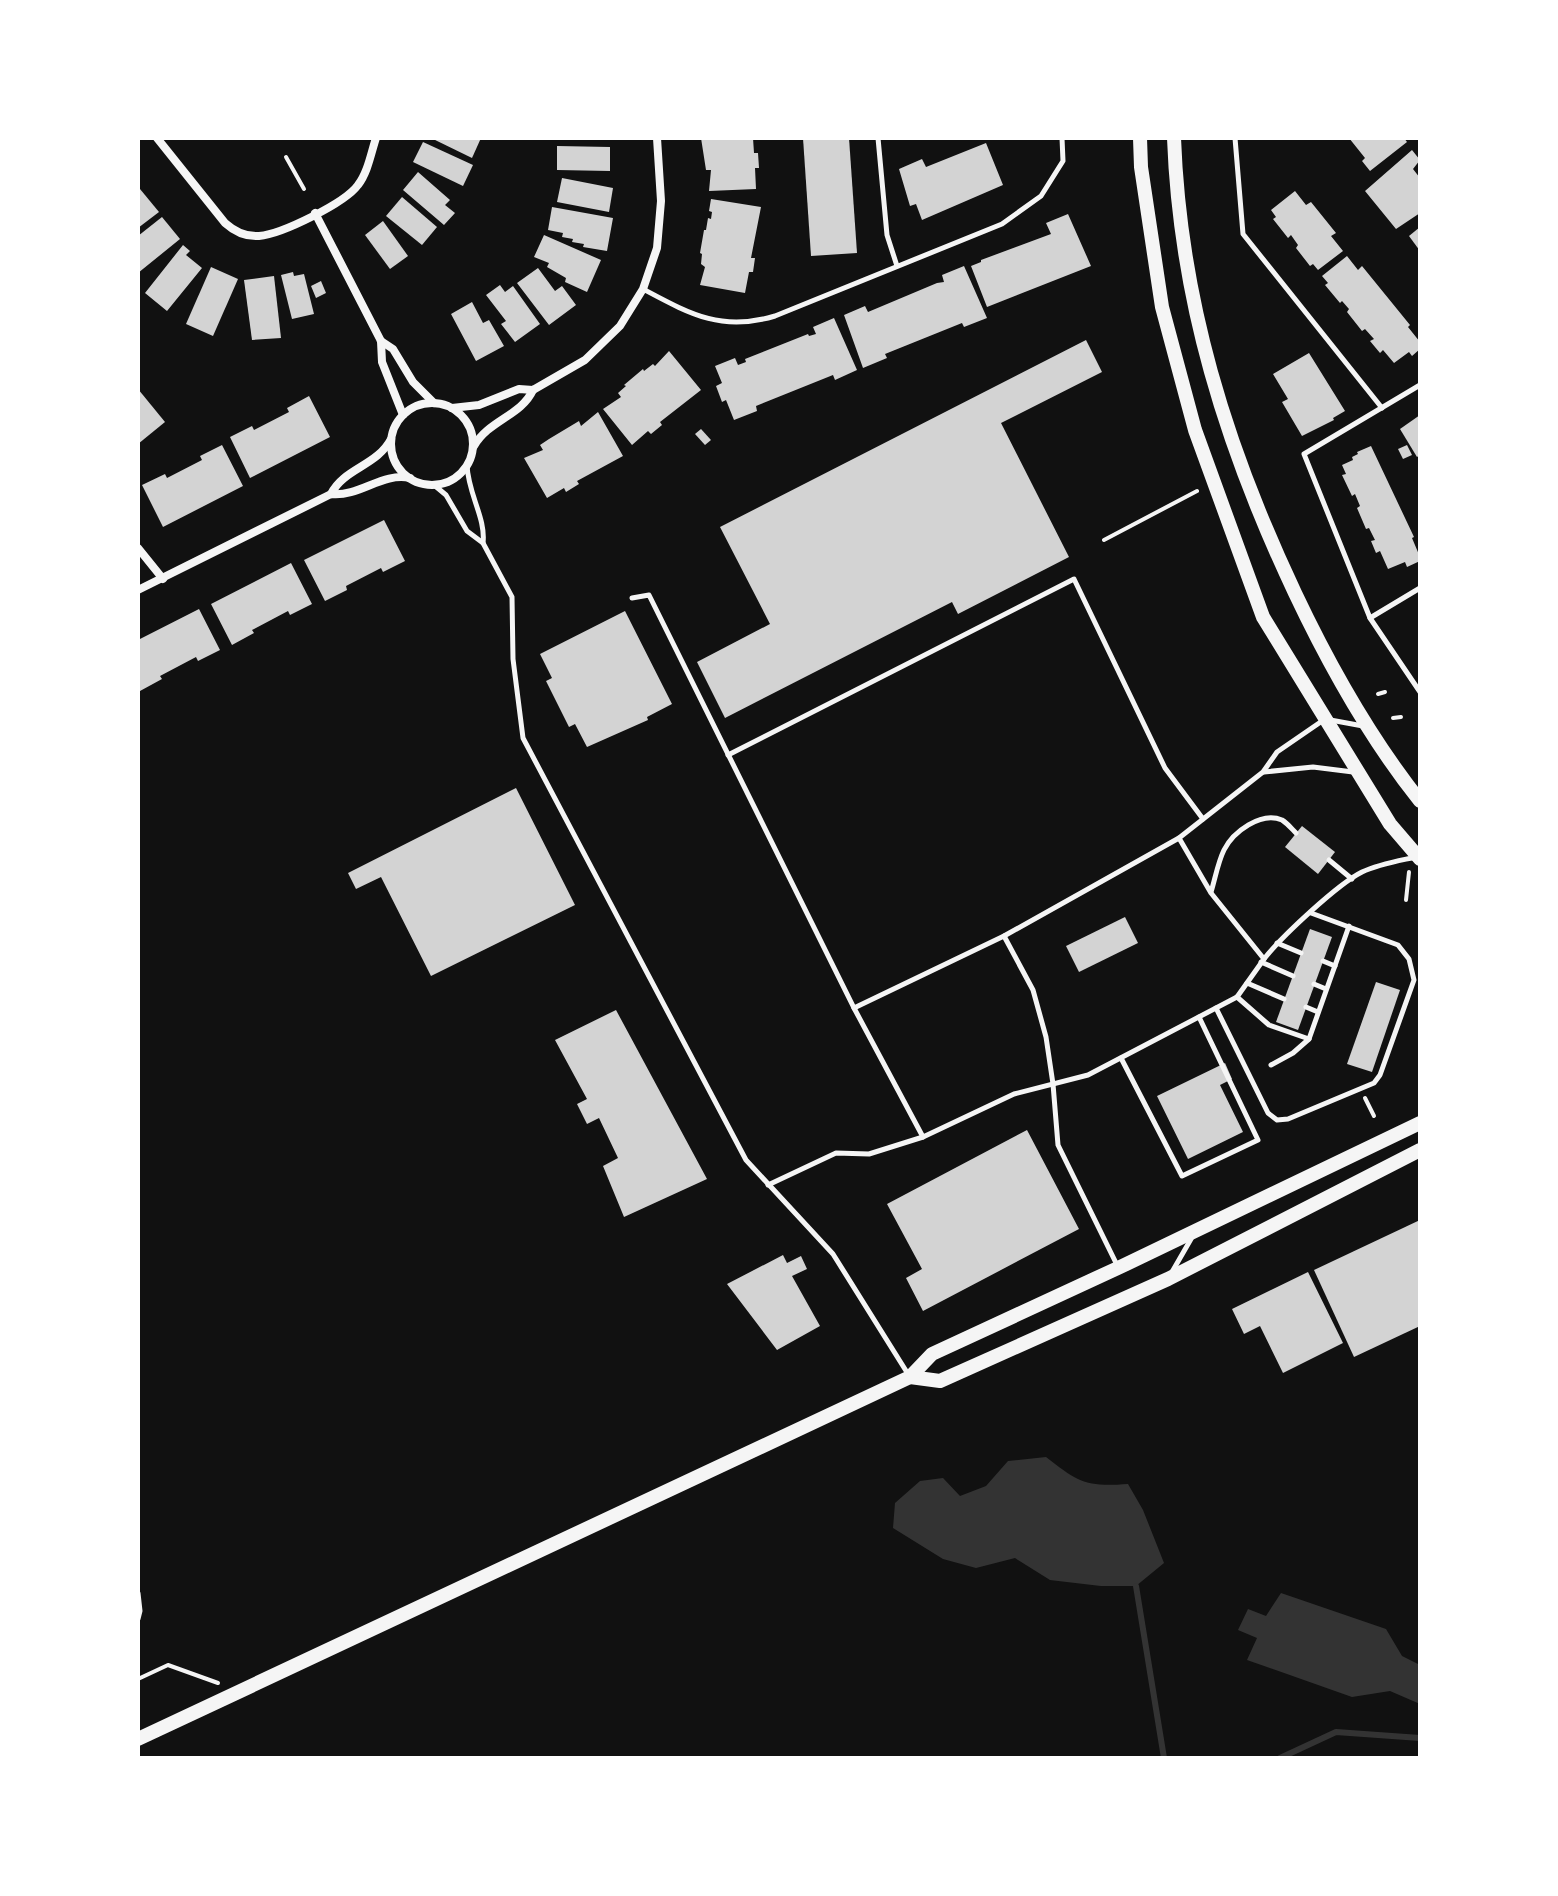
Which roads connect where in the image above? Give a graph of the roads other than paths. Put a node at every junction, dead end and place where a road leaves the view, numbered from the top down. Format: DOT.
graph roads {
  1 [pos="157,138"];
  2 [pos="376,138"];
  3 [pos="657,138"];
  4 [pos="878,138"];
  5 [pos="1062,138"];
  6 [pos="1140,138"];
  7 [pos="1174,138"];
  8 [pos="1235,138"];
  9 [pos="315,213"];
  10 [pos="897,266"];
  11 [pos="643,289"];
  12 [pos="381,341"];
  13 [pos="1420,385"];
  14 [pos="533,390"];
  15 [pos="434,403"];
  16 [pos="452,408"];
  17 [pos="1382,408"];
  18 [pos="403,415"];
  19 [pos="391,437"];
  20 [pos="473,448"];
  21 [pos="467,465"];
  22 [pos="410,478"];
  23 [pos="434,485"];
  24 [pos="331,494"];
  25 [pos="483,543"];
  26 [pos="138,548"];
  27 [pos="163,579"];
  28 [pos="1420,588"];
  29 [pos="138,590"];
  30 [pos="632,598"];
  31 [pos="1370,618"];
  32 [pos="1420,692"];
  33 [pos="1325,719"];
  34 [pos="1366,726"];
  35 [pos="728,755"];
  36 [pos="1263,772"];
  37 [pos="1358,773"];
  38 [pos="1420,801"];
  39 [pos="1203,819"];
  40 [pos="1296,833"];
  41 [pos="1179,838"];
  42 [pos="1419,858"];
  43 [pos="1329,860"];
  44 [pos="1352,879"];
  45 [pos="1211,893"];
  46 [pos="1311,913"];
  47 [pos="1349,926"];
  48 [pos="1004,936"];
  49 [pos="1277,943"];
  50 [pos="1301,953"];
  51 [pos="1263,960"];
  52 [pos="1323,961"];
  53 [pos="1335,966"];
  54 [pos="1293,976"];
  55 [pos="1247,983"];
  56 [pos="1314,984"];
  57 [pos="1326,989"];
  58 [pos="1237,997"];
  59 [pos="1284,999"];
  60 [pos="1306,1007"];
  61 [pos="854,1008"];
  62 [pos="1216,1008"];
  63 [pos="1318,1012"];
  64 [pos="1199,1017"];
  65 [pos="1309,1039"];
  66 [pos="1121,1058"];
  67 [pos="1271,1065"];
  68 [pos="1053,1084"];
  69 [pos="1420,1123"];
  70 [pos="923,1137"];
  71 [pos="1420,1150"];
  72 [pos="768,1185"];
  73 [pos="1195,1231"];
  74 [pos="1118,1268"];
  75 [pos="1168,1279"];
  76 [pos="910,1377"];
  77 [pos="138,1593"];
  78 [pos="138,1619"];
  79 [pos="138,1739"];
  1 -- 9 [label="street"];
  2 -- 9 [label="street"];
  3 -- 11 [label="street"];
  4 -- 10 [label="lane"];
  5 -- 10 [label="lane"];
  6 -- 33 [label="main road"];
  7 -- 34 [label="main road"];
  8 -- 17 [label="lane"];
  9 -- 12 [label="street"];
  10 -- 11 [label="lane"];
  11 -- 14 [label="street"];
  12 -- 15 [label="street"];
  12 -- 18 [label="street"];
  13 -- 17 [label="lane"];
  14 -- 16 [label="street"];
  14 -- 20 [label="street"];
  15 -- 16 [label="street"];
  15 -- 18 [label="street"];
  16 -- 20 [label="street"];
  17 -- 31 [label="lane"];
  18 -- 19 [label="street"];
  19 -- 22 [label="street"];
  19 -- 24 [label="street"];
  20 -- 21 [label="street"];
  21 -- 23 [label="street"];
  21 -- 25 [label="lane"];
  22 -- 23 [label="street"];
  22 -- 24 [label="street"];
  23 -- 25 [label="lane"];
  24 -- 27 [label="street"];
  25 -- 72 [label="lane"];
  26 -- 27 [label="street"];
  27 -- 29 [label="street"];
  28 -- 31 [label="lane"];
  30 -- 35 [label="lane"];
  31 -- 32 [label="lane"];
  33 -- 34 [label="lane"];
  33 -- 36 [label="lane"];
  33 -- 37 [label="main road"];
  34 -- 38 [label="main road"];
  35 -- 39 [label="lane"];
  35 -- 61 [label="lane"];
  36 -- 37 [label="lane"];
  36 -- 39 [label="lane"];
  37 -- 42 [label="main road"];
  39 -- 41 [label="lane"];
  40 -- 45 [label="lane"];
  41 -- 45 [label="lane"];
  41 -- 48 [label="lane"];
  42 -- 44 [label="lane"];
  43 -- 44 [label="lane"];
  44 -- 46 [label="lane"];
  45 -- 51 [label="lane"];
  46 -- 47 [label="lane"];
  46 -- 49 [label="lane"];
  47 -- 53 [label="lane"];
  47 -- 62 [label="lane"];
  48 -- 61 [label="lane"];
  48 -- 68 [label="lane"];
  49 -- 50 [label="lane"];
  49 -- 51 [label="lane"];
  51 -- 54 [label="lane"];
  51 -- 55 [label="lane"];
  52 -- 53 [label="lane"];
  53 -- 57 [label="lane"];
  55 -- 58 [label="lane"];
  55 -- 59 [label="lane"];
  56 -- 57 [label="lane"];
  57 -- 63 [label="lane"];
  58 -- 62 [label="lane"];
  58 -- 65 [label="lane"];
  60 -- 63 [label="lane"];
  61 -- 70 [label="lane"];
  62 -- 64 [label="lane"];
  63 -- 65 [label="lane"];
  64 -- 66 [label="lane"];
  64 -- 66 [label="lane"];
  65 -- 67 [label="lane"];
  66 -- 68 [label="lane"];
  68 -- 70 [label="lane"];
  68 -- 74 [label="lane"];
  69 -- 73 [label="main road"];
  70 -- 72 [label="lane"];
  71 -- 75 [label="main road"];
  72 -- 76 [label="lane"];
  73 -- 74 [label="main road"];
  73 -- 75 [label="lane"];
  74 -- 76 [label="main road"];
  75 -- 76 [label="main road"];
  76 -- 79 [label="main road"];
  77 -- 78 [label="lane"];
}
